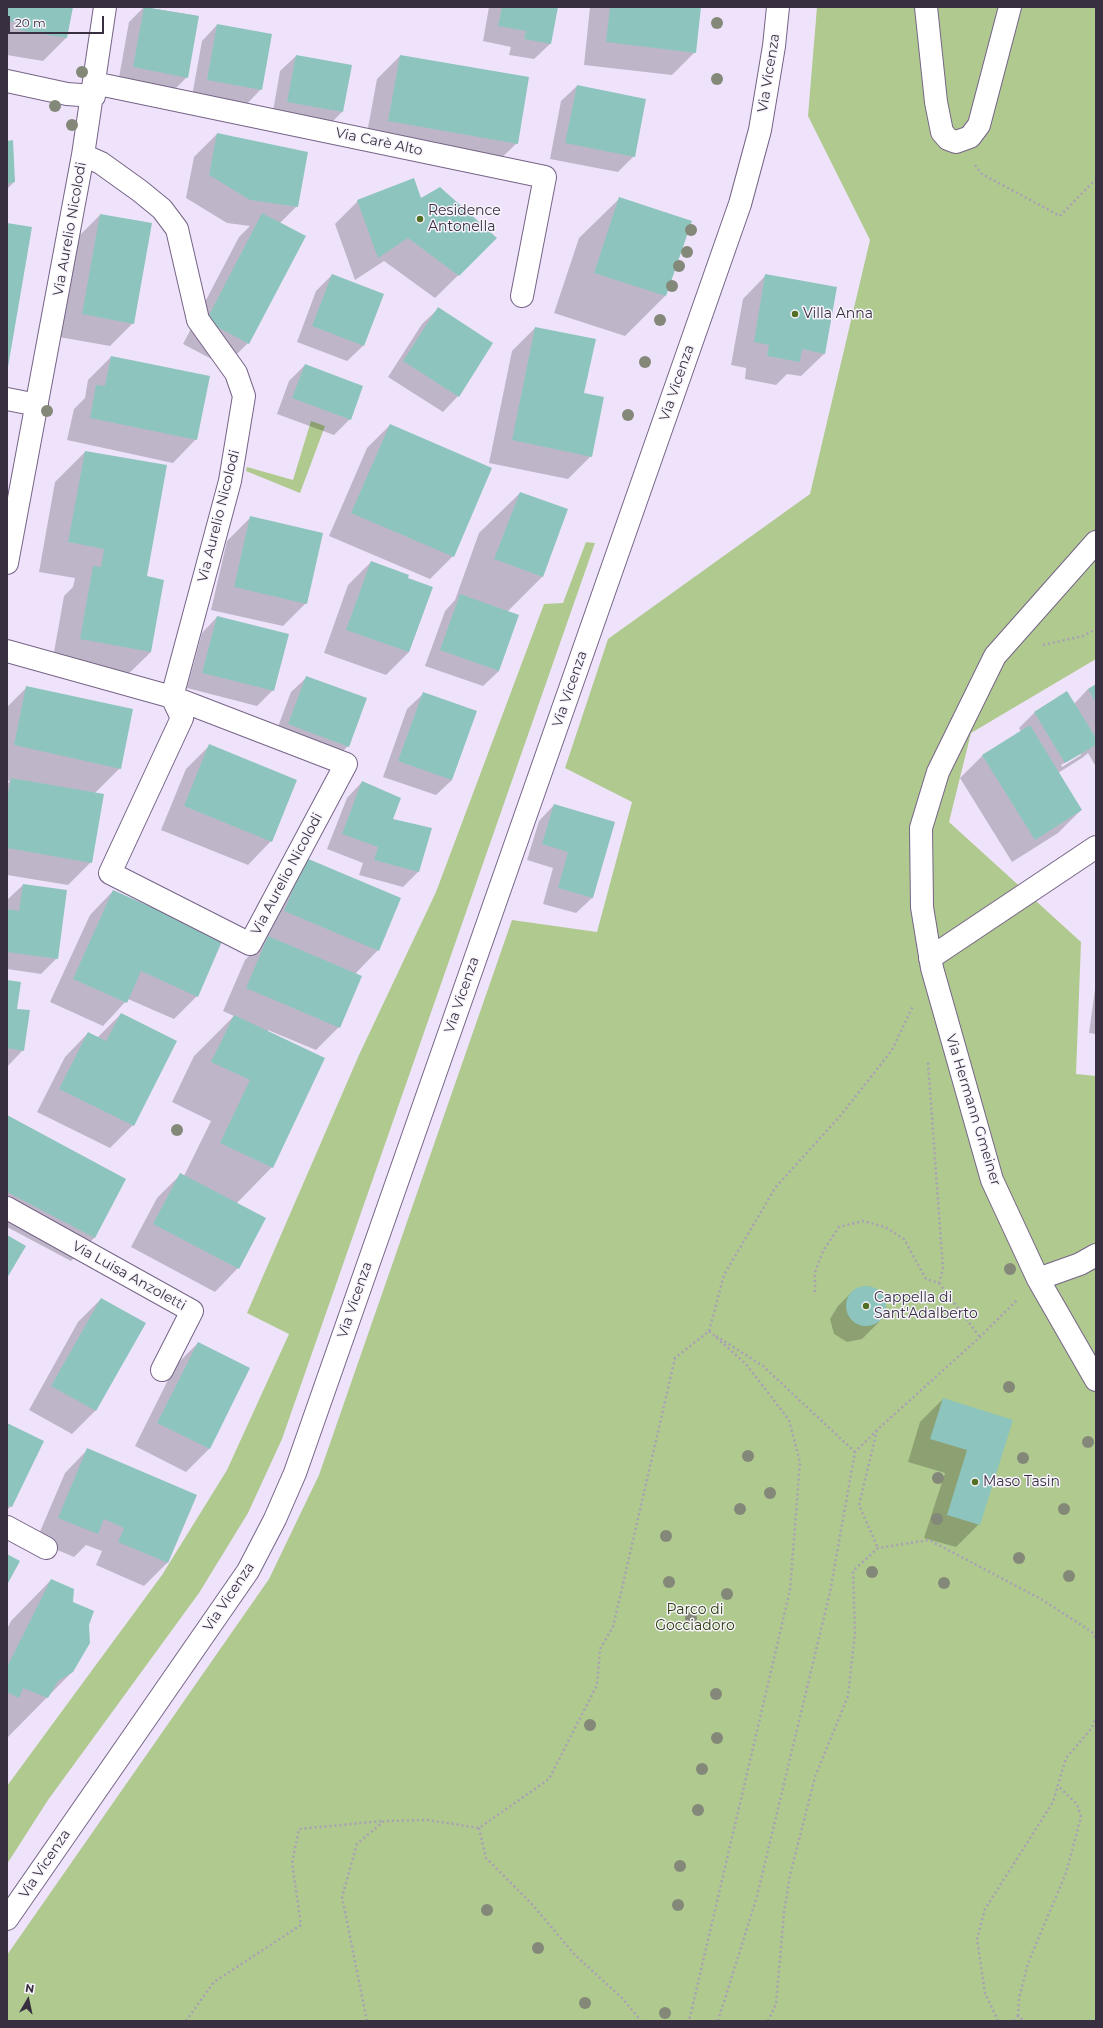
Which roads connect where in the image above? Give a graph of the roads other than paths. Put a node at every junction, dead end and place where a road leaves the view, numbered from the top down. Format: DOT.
graph roads {
  1 [pos="105,7"];
  2 [pos="778,7"];
  3 [pos="926,7"];
  4 [pos="1010,7"];
  5 [pos="7,81"];
  6 [pos="94,90"];
  7 [pos="84,155"];
  8 [pos="522,296"];
  9 [pos="7,398"];
  10 [pos="37,405"];
  11 [pos="1096,542"];
  12 [pos="7,563"];
  13 [pos="7,651"];
  14 [pos="172,697"];
  15 [pos="1096,847"];
  16 [pos="931,963"];
  17 [pos="7,1208"];
  18 [pos="1096,1255"];
  19 [pos="1038,1279"];
  20 [pos="162,1370"];
  21 [pos="1096,1380"];
  22 [pos="7,1527"];
  23 [pos="46,1548"];
  24 [pos="7,1919"];
  1 -- 6 [label="main road, Via Aurelio Nicolodi"];
  2 -- 24 [label="main road, Via Vicenza"];
  3 -- 4 [label="main road"];
  5 -- 6 [label="main road"];
  6 -- 7 [label="main road, Via Aurelio Nicolodi"];
  6 -- 8 [label="main road, Via Carè Alto"];
  7 -- 10 [label="main road, Via Aurelio Nicolodi"];
  7 -- 14 [label="main road, Via Aurelio Nicolodi"];
  9 -- 10 [label="main road"];
  10 -- 12 [label="main road, Via Aurelio Nicolodi"];
  11 -- 16 [label="main road, Via Hermann Gmeiner"];
  13 -- 14 [label="main road, Via Aurelio Nicolodi"];
  14 -- 14 [label="main road, Via Aurelio Nicolodi"];
  15 -- 16 [label="main road"];
  16 -- 19 [label="main road, Via Hermann Gmeiner"];
  17 -- 20 [label="main road, Via Luisa Anzoletti"];
  18 -- 19 [label="main road"];
  19 -- 21 [label="main road, Via Hermann Gmeiner"];
  22 -- 23 [label="main road"];
}
